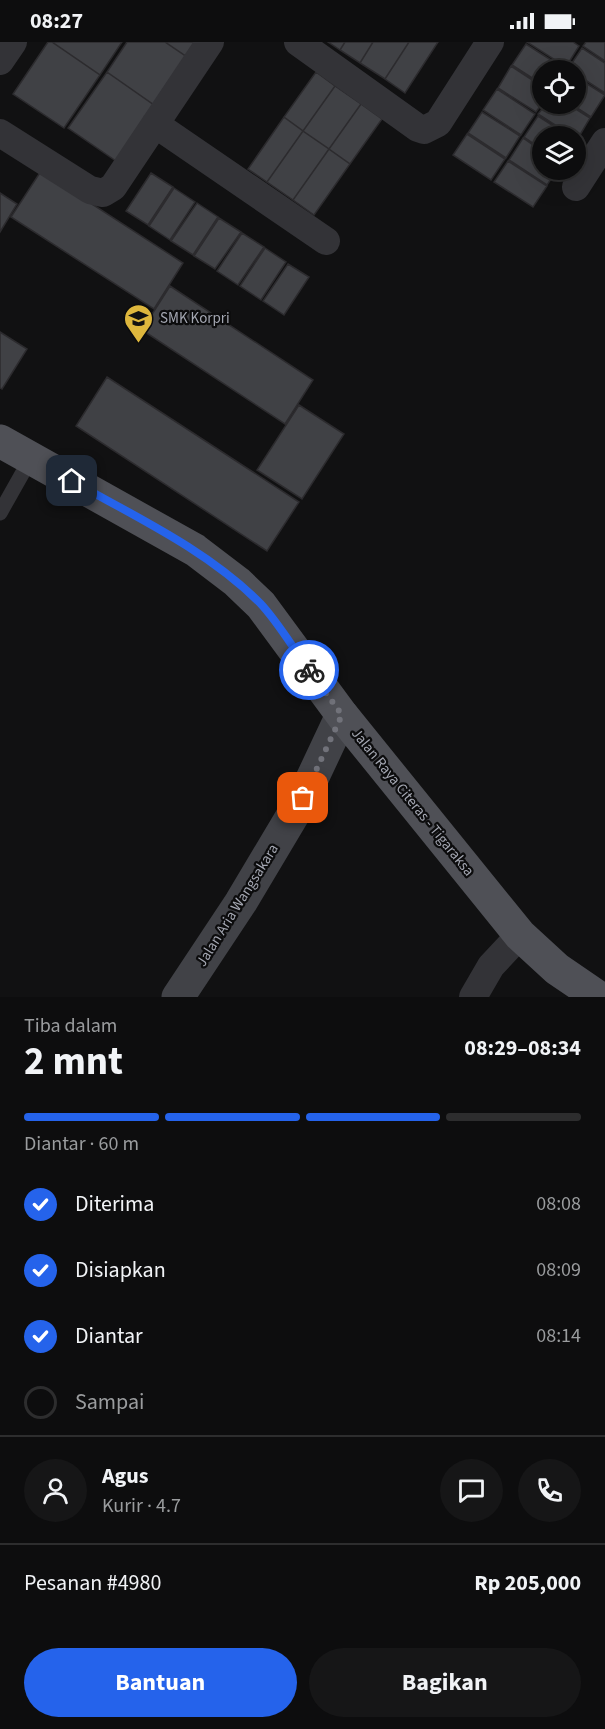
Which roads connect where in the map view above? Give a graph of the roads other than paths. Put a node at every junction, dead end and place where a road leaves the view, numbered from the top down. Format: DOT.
graph roads {
  1 [pos="13,42"];
  2 [pos="210,42"];
  3 [pos="298,42"];
  4 [pos="490,42"];
  5 [pos="0,61"];
  6 [pos="154,124"];
  7 [pos="0,133"];
  8 [pos="605,142"];
  9 [pos="576,187"];
  10 [pos="326,241"];
  11 [pos="0,441"];
  12 [pos="31,458"];
  13 [pos="0,513"];
  14 [pos="342,715"];
  15 [pos="520,935"];
  16 [pos="178,997"];
  17 [pos="473,997"];
  18 [pos="598,997"];
  1 -- 5 [label="street"];
  2 -- 6 [label="street"];
  3 -- 4 [label="street"];
  6 -- 7 [label="street"];
  6 -- 10 [label="street"];
  8 -- 9 [label="street"];
  11 -- 12 [label="main road, Jalan Raya Citeras - Tigaraksa"];
  12 -- 13 [label="lane"];
  12 -- 14 [label="main road, Jalan Raya Citeras - Tigaraksa"];
  14 -- 15 [label="main road, Jalan Raya Citeras - Tigaraksa"];
  14 -- 16 [label="street, Jalan Aria Wangsakara"];
  15 -- 17 [label="street"];
  15 -- 18 [label="main road, Jalan Raya Citeras - Tigaraksa"];
}
